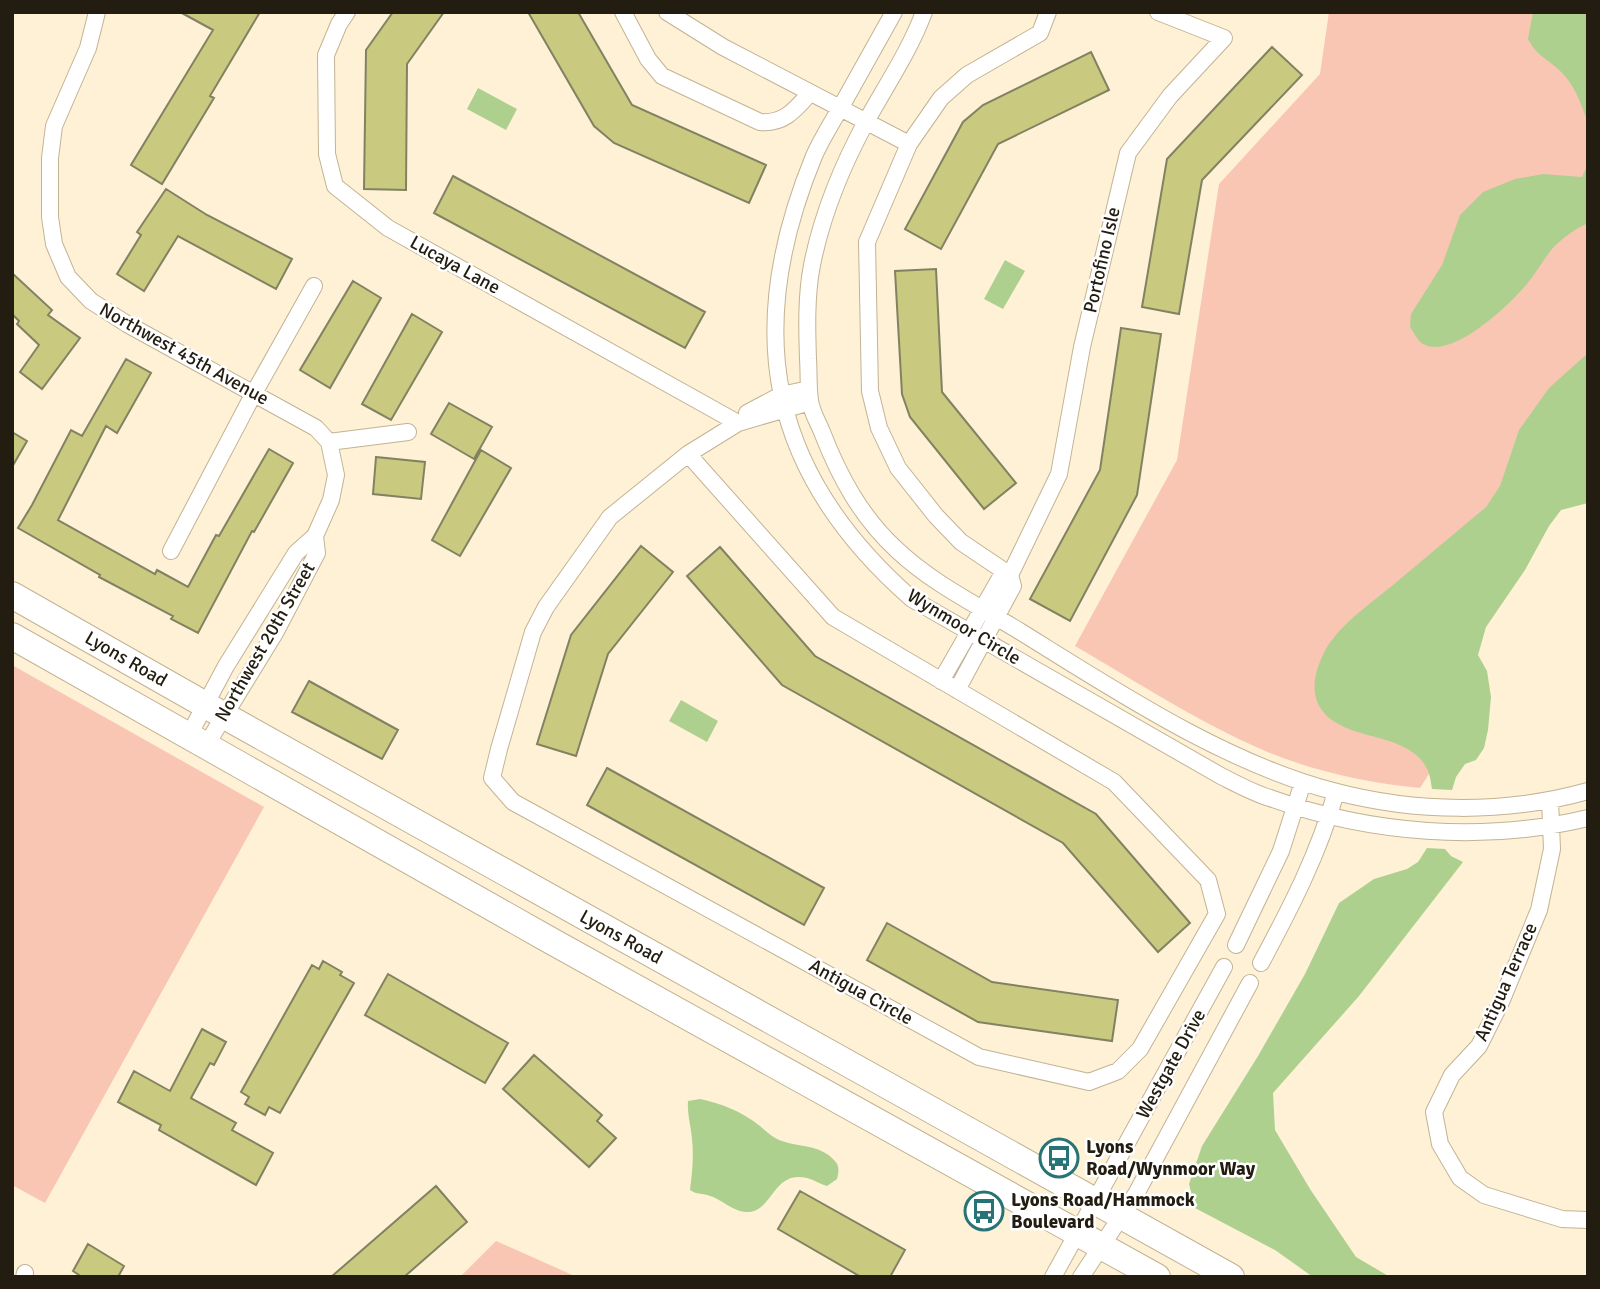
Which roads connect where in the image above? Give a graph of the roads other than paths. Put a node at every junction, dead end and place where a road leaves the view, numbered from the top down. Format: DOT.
graph roads {
  1 [pos="97,12"];
  2 [pos="347,12"];
  3 [pos="623,12"];
  4 [pos="667,12"];
  5 [pos="894,12"];
  6 [pos="924,12"];
  7 [pos="1048,12"];
  8 [pos="1158,12"];
  9 [pos="810,93"];
  10 [pos="840,109"];
  11 [pos="866,123"];
  12 [pos="909,144"];
  13 [pos="314,286"];
  14 [pos="254,393"];
  15 [pos="810,396"];
  16 [pos="782,402"];
  17 [pos="738,423"];
  18 [pos="408,432"];
  19 [pos="329,442"];
  20 [pos="688,454"];
  21 [pos="315,536"];
  22 [pos="172,551"];
  23 [pos="1010,575"];
  24 [pos="12,595"];
  25 [pos="982,607"];
  26 [pos="997,618"];
  27 [pos="969,631"];
  28 [pos="12,636"];
  29 [pos="985,640"];
  30 [pos="941,681"];
  31 [pos="957,690"];
  32 [pos="214,710"];
  33 [pos="196,742"];
  34 [pos="1303,782"];
  35 [pos="1588,791"];
  36 [pos="1336,792"];
  37 [pos="1550,800"];
  38 [pos="1296,807"];
  39 [pos="1329,816"];
  40 [pos="1588,818"];
  41 [pos="1552,827"];
  42 [pos="1236,945"];
  43 [pos="1261,963"];
  44 [pos="1224,967"];
  45 [pos="1250,983"];
  46 [pos="1094,1201"];
  47 [pos="1123,1217"];
  48 [pos="1588,1220"];
  49 [pos="1077,1234"];
  50 [pos="1102,1246"];
  51 [pos="1053,1277"];
  52 [pos="1082,1277"];
  53 [pos="1157,1277"];
  54 [pos="1231,1277"];
  1 -- 14 [label="street, Northwest 45th Avenue"];
  2 -- 17 [label="street, Lucaya Lane"];
  3 -- 9 [label="street"];
  4 -- 9 [label="street"];
  5 -- 10 [label="street, Wynmoor Circle"];
  6 -- 11 [label="street, Wynmoor Circle"];
  7 -- 12 [label="street"];
  8 -- 23 [label="street, Portofino Isle"];
  9 -- 10 [label="street"];
  10 -- 11 [label="street"];
  10 -- 16 [label="street, Wynmoor Circle"];
  11 -- 12 [label="street"];
  11 -- 15 [label="street, Wynmoor Circle"];
  12 -- 23 [label="street"];
  13 -- 14 [label="street"];
  14 -- 19 [label="street, Northwest 45th Avenue"];
  14 -- 22 [label="street"];
  15 -- 16 [label="street, Antigua Circle"];
  15 -- 25 [label="street, Wynmoor Circle"];
  16 -- 17 [label="street, Antigua Circle"];
  16 -- 27 [label="street, Wynmoor Circle"];
  17 -- 20 [label="street, Antigua Circle"];
  18 -- 19 [label="street"];
  19 -- 21 [label="street, Northwest 20th Street"];
  20 -- 30 [label="street, Antigua Circle"];
  20 -- 31 [label="street, Antigua Circle"];
  21 -- 32 [label="street, Northwest 20th Street"];
  21 -- 32 [label="street, Northwest 20th Street"];
  23 -- 25 [label="street, Portofino Isle"];
  23 -- 26 [label="street, Portofino Isle"];
  24 -- 32 [label="main road, Lyons Road"];
  25 -- 26 [label="street, Wynmoor Circle"];
  25 -- 27 [label="street"];
  26 -- 29 [label="street"];
  26 -- 34 [label="street, Wynmoor Circle"];
  27 -- 29 [label="street, Wynmoor Circle"];
  27 -- 30 [label="street"];
  28 -- 33 [label="main road, Lyons Road"];
  29 -- 31 [label="street"];
  29 -- 38 [label="street, Wynmoor Circle"];
  30 -- 31 [label="street, Antigua Circle"];
  32 -- 33 [label="street, Northwest 20th Street"];
  32 -- 46 [label="main road, Lyons Road"];
  33 -- 49 [label="main road, Lyons Road"];
  34 -- 36 [label="street, Wynmoor Circle"];
  34 -- 38 [label="street"];
  35 -- 37 [label="street, Wynmoor Circle"];
  36 -- 37 [label="street, Wynmoor Circle"];
  36 -- 39 [label="street"];
  37 -- 41 [label="street, Antigua Terrace"];
  38 -- 39 [label="street, Wynmoor Circle"];
  38 -- 42 [label="street"];
  39 -- 41 [label="street, Wynmoor Circle"];
  39 -- 43 [label="street"];
  40 -- 41 [label="street, Wynmoor Circle"];
  41 -- 48 [label="street, Antigua Terrace"];
  44 -- 46 [label="street, Westgate Drive"];
  45 -- 47 [label="street, Westgate Drive"];
  46 -- 47 [label="main road, Lyons Road"];
  46 -- 49 [label="street, Westgate Drive"];
  47 -- 50 [label="street, Westgate Drive"];
  47 -- 54 [label="main road, Lyons Road"];
  49 -- 50 [label="main road, Lyons Road"];
  49 -- 51 [label="street, Westgate Drive"];
  50 -- 52 [label="street, Westgate Drive"];
  50 -- 53 [label="main road, Lyons Road"];
}
